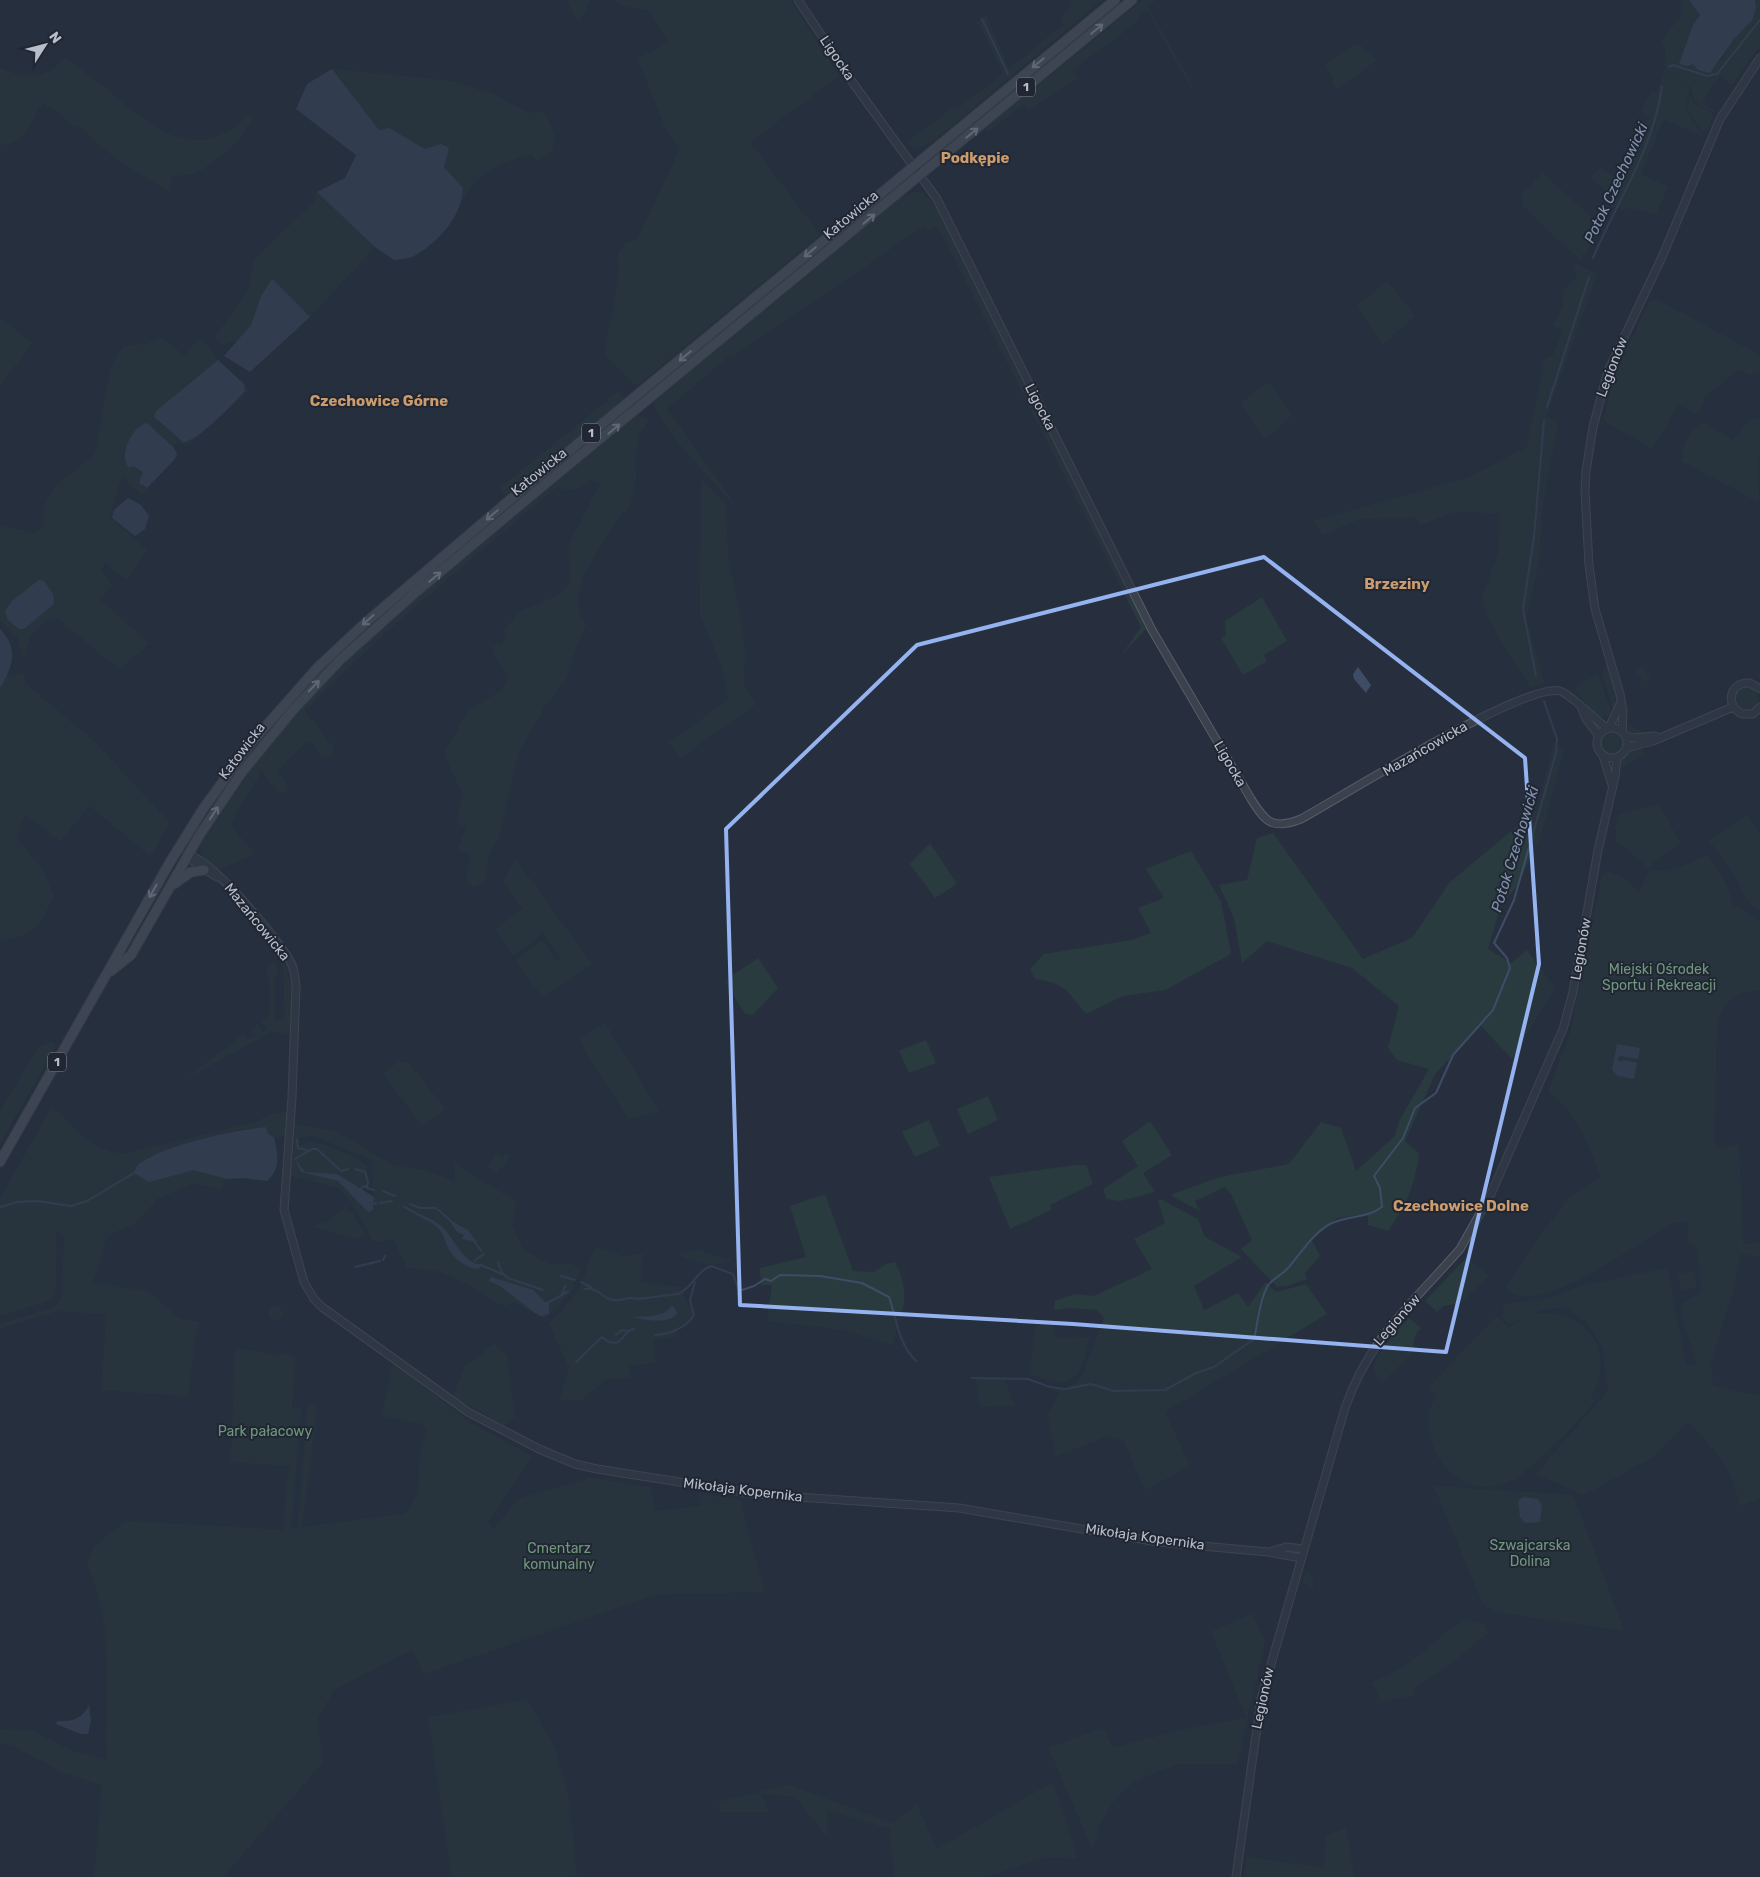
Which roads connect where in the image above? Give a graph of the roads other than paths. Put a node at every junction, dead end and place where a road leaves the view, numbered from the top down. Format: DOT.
graph roads {
  1 [pos="798,0"];
  2 [pos="1115,0"];
  3 [pos="1132,0"];
  4 [pos="1760,58"];
  5 [pos="914,165"];
  6 [pos="921,175"];
  7 [pos="1760,689"];
  8 [pos="1621,702"];
  9 [pos="1732,707"];
  10 [pos="1760,707"];
  11 [pos="1582,709"];
  12 [pos="1608,729"];
  13 [pos="1624,734"];
  14 [pos="1598,736"];
  15 [pos="1660,737"];
  16 [pos="1626,748"];
  17 [pos="1603,756"];
  18 [pos="1617,758"];
  19 [pos="1612,786"];
  20 [pos="1269,822"];
  21 [pos="178,848"];
  22 [pos="188,855"];
  23 [pos="204,870"];
  24 [pos="222,880"];
  25 [pos="170,887"];
  26 [pos="106,975"];
  27 [pos="0,1162"];
  28 [pos="304,1282"];
  29 [pos="1304,1549"];
  30 [pos="1268,1552"];
  31 [pos="1301,1558"];
  32 [pos="1236,1877"];
  1 -- 5 [label="street, Ligocka"];
  2 -- 5 [label="main road, Katowicka / 1, one-way"];
  6 -- 3 [label="main road, Katowicka / 1, one-way"];
  4 -- 8 [label="street, Legionów"];
  5 -- 6 [label="street, Ligocka"];
  5 -- 21 [label="main road, Katowicka / 1, one-way"];
  6 -- 20 [label="street, Ligocka"];
  22 -- 6 [label="main road, Katowicka / 1, one-way"];
  7 -- 9 [label="street"];
  8 -- 12 [label="street"];
  8 -- 13 [label="street, Legionów"];
  9 -- 10 [label="street"];
  9 -- 15 [label="street"];
  11 -- 12 [label="street, Mazańcowicka"];
  11 -- 14 [label="street, Mazańcowicka"];
  11 -- 20 [label="street, Mazańcowicka"];
  12 -- 13 [label="street"];
  12 -- 14 [label="street"];
  13 -- 15 [label="street"];
  13 -- 16 [label="street"];
  14 -- 17 [label="street"];
  15 -- 16 [label="street"];
  16 -- 18 [label="street"];
  17 -- 18 [label="street"];
  17 -- 19 [label="street, Legionów"];
  18 -- 19 [label="street, Legionów"];
  19 -- 29 [label="street, Legionów"];
  21 -- 22 [label="street, Mazańcowicka"];
  21 -- 26 [label="main road, Katowicka / 1, one-way"];
  22 -- 23 [label="street, Mazańcowicka"];
  22 -- 24 [label="street, Mazańcowicka"];
  22 -- 25 [label="main road, Katowicka / 1"];
  23 -- 24 [label="street, Mazańcowicka"];
  23 -- 25 [label="main road"];
  24 -- 28 [label="street, Mazańcowicka"];
  25 -- 26 [label="main road, Katowicka / 1"];
  26 -- 27 [label="main road, Katowicka / 1"];
  28 -- 30 [label="street, Mikołaja Kopernika"];
  29 -- 30 [label="street, Mikołaja Kopernika"];
  29 -- 31 [label="street, Legionów"];
  30 -- 31 [label="street, Mikołaja Kopernika"];
  31 -- 32 [label="street, Legionów"];
}
